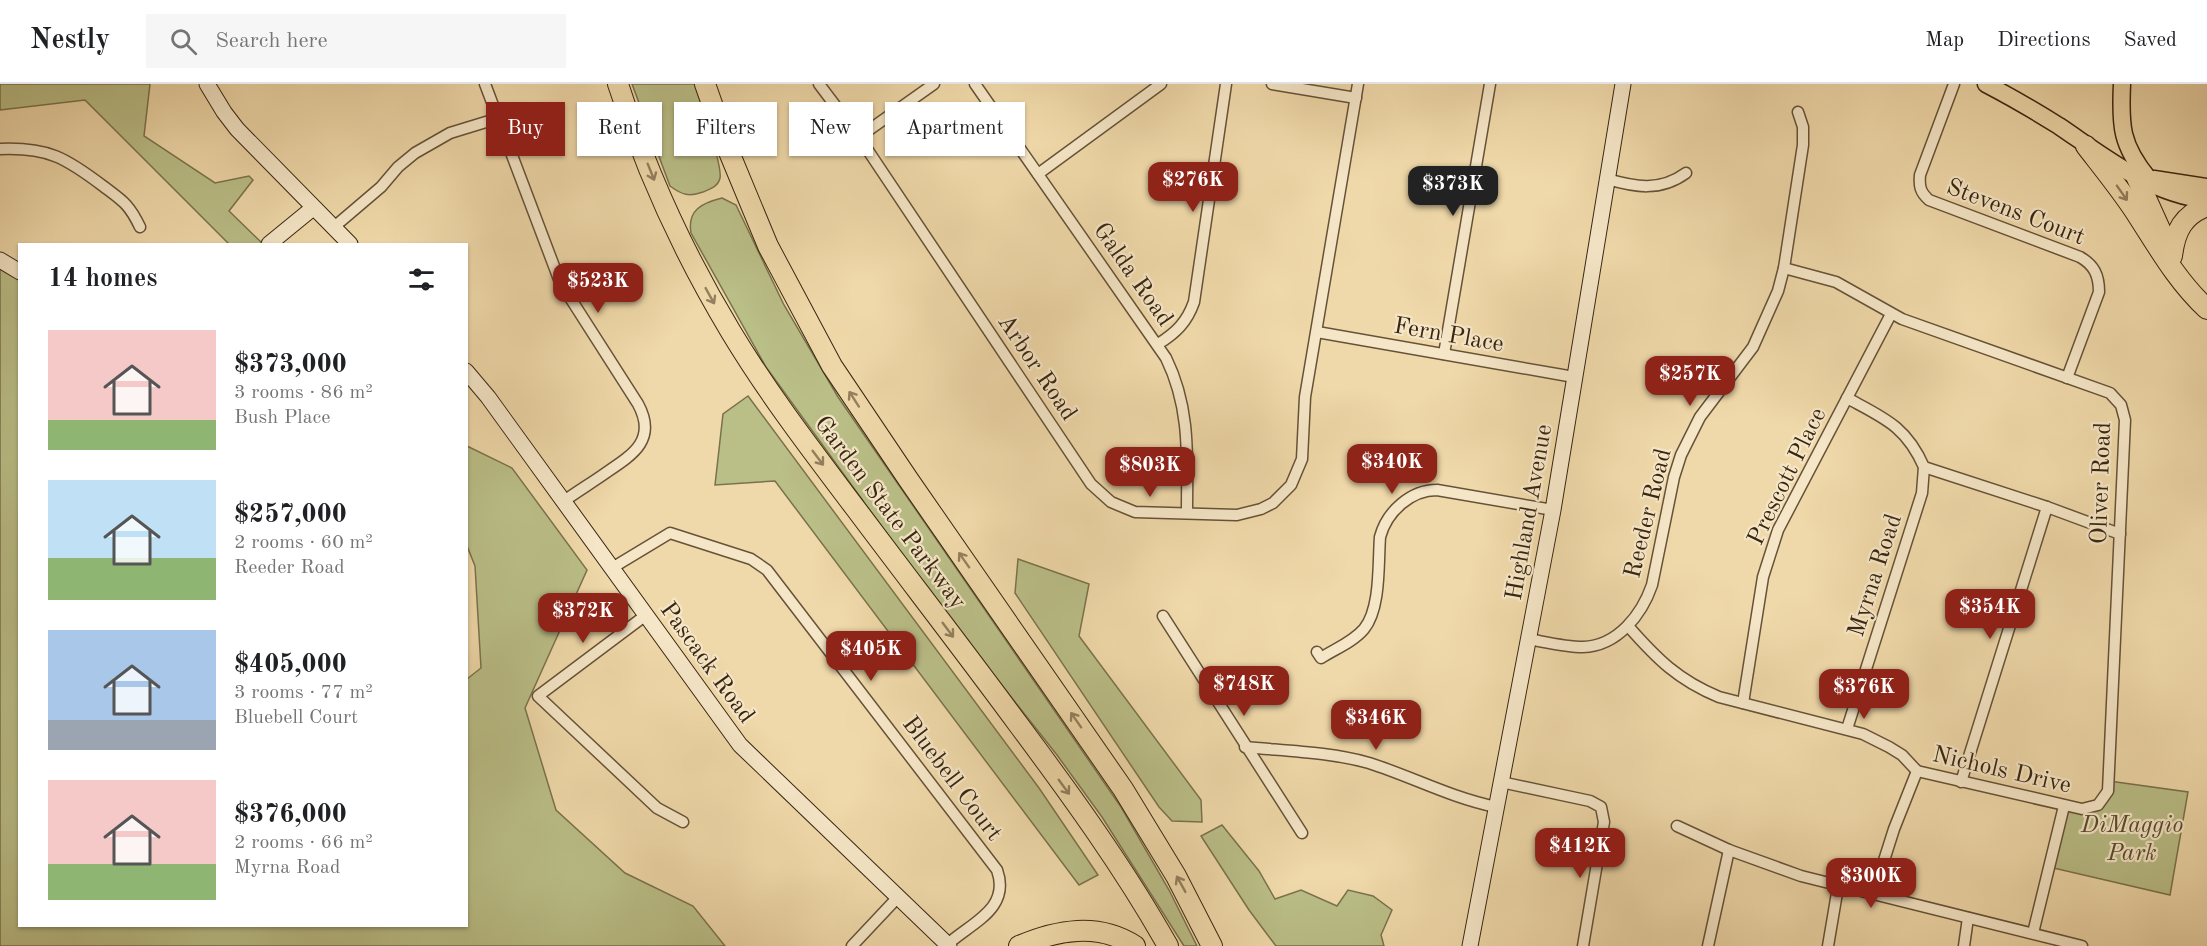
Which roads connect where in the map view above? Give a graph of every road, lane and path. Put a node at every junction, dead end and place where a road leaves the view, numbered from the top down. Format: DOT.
graph roads {
  1 [pos="207,84"];
  2 [pos="485,84"];
  3 [pos="613,84"];
  4 [pos="618,84"];
  5 [pos="705,84"];
  6 [pos="819,84"];
  7 [pos="934,84"];
  8 [pos="975,84"];
  9 [pos="1161,84"];
  10 [pos="1226,84"];
  11 [pos="1272,84"];
  12 [pos="1358,84"];
  13 [pos="1490,84"];
  14 [pos="1623,84"];
  15 [pos="1954,84"];
  16 [pos="1986,84"];
  17 [pos="2122,84"];
  18 [pos="1356,98"];
  19 [pos="492,102"];
  20 [pos="622,102"];
  21 [pos="624,102"];
  22 [pos="833,102"];
  23 [pos="1798,112"];
  24 [pos="486,122"];
  25 [pos="873,127"];
  26 [pos="2086,146"];
  27 [pos="0,149"];
  28 [pos="513,156"];
  29 [pos="644,156"];
  30 [pos="872,156"];
  31 [pos="1686,173"];
  32 [pos="1038,174"];
  33 [pos="2142,177"];
  34 [pos="1606,179"];
  35 [pos="2207,187"];
  36 [pos="2207,200"];
  37 [pos="2207,206"];
  38 [pos="313,208"];
  39 [pos="140,227"];
  40 [pos="334,227"];
  41 [pos="270,243"];
  42 [pos="349,243"];
  43 [pos="2172,256"];
  44 [pos="0,260"];
  45 [pos="1784,268"];
  46 [pos="18,271"];
  47 [pos="2182,282"];
  48 [pos="2207,309"];
  49 [pos="1891,314"];
  50 [pos="1317,332"];
  51 [pos="1158,344"];
  52 [pos="1444,354"];
  53 [pos="468,374"];
  54 [pos="1574,376"];
  55 [pos="2067,378"];
  56 [pos="1847,398"];
  57 [pos="1924,468"];
  58 [pos="564,501"];
  59 [pos="2047,507"];
  60 [pos="1553,510"];
  61 [pos="1186,513"];
  62 [pos="2120,534"];
  63 [pos="612,568"];
  64 [pos="646,615"];
  65 [pos="1163,616"];
  66 [pos="1628,626"];
  67 [pos="1528,639"];
  68 [pos="1317,652"];
  69 [pos="1743,703"];
  70 [pos="1847,729"];
  71 [pos="1245,747"];
  72 [pos="1917,771"];
  73 [pos="1501,782"];
  74 [pos="1961,782"];
  75 [pos="2109,784"];
  76 [pos="2064,806"];
  77 [pos="1496,807"];
  78 [pos="683,822"];
  79 [pos="1677,826"];
  80 [pos="1302,833"];
  81 [pos="1729,850"];
  82 [pos="1838,887"];
  83 [pos="1873,895"];
  84 [pos="899,896"];
  85 [pos="1968,918"];
  86 [pos="2033,933"];
  87 [pos="1211,943"];
  88 [pos="948,945"];
  89 [pos="852,946"];
  90 [pos="1019,946"];
  91 [pos="1135,946"];
  92 [pos="1168,946"];
  93 [pos="1470,946"];
  94 [pos="1583,946"];
  95 [pos="1708,946"];
  96 [pos="1828,946"];
  97 [pos="1964,946"];
  98 [pos="2082,946"];
  1 -- 38 [label="street"];
  2 -- 19 [label="street"];
  3 -- 20 [label="highway"];
  4 -- 21 [label="highway, Garden State Parkway"];
  87 -- 5 [label="highway, Garden State Parkway, one-way"];
  6 -- 22 [label="street, Arbor Road"];
  7 -- 25 [label="street"];
  8 -- 32 [label="street, Galda Road"];
  9 -- 32 [label="street"];
  10 -- 51 [label="street"];
  11 -- 18 [label="street"];
  12 -- 18 [label="street, Arbor Road"];
  13 -- 52 [label="street"];
  14 -- 34 [label="street, Highland Avenue"];
  15 -- 55 [label="street, Stevens Court"];
  16 -- 26 [label="main road"];
  17 -- 33 [label="main road"];
  18 -- 50 [label="street, Arbor Road"];
  23 -- 45 [label="street, Reeder Road"];
  24 -- 40 [label="street"];
  26 -- 33 [label="main road"];
  26 -- 47 [label="highway, one-way"];
  27 -- 39 [label="street"];
  28 -- 58 [label="street"];
  29 -- 92 [label="highway, Garden State Parkway, one-way"];
  30 -- 61 [label="street, Arbor Road"];
  31 -- 34 [label="street"];
  32 -- 51 [label="street, Galda Road"];
  33 -- 35 [label="main road"];
  33 -- 36 [label="main road"];
  33 -- 43 [label="highway"];
  34 -- 54 [label="street, Highland Avenue"];
  37 -- 43 [label="highway"];
  38 -- 40 [label="street"];
  38 -- 41 [label="street"];
  40 -- 42 [label="street"];
  43 -- 47 [label="highway"];
  44 -- 46 [label="street"];
  45 -- 49 [label="street, Oliver Road"];
  45 -- 66 [label="street, Reeder Road"];
  47 -- 48 [label="highway"];
  49 -- 55 [label="street, Oliver Road"];
  49 -- 56 [label="street, Prescott Place"];
  50 -- 52 [label="street, Fern Place"];
  50 -- 61 [label="street, Arbor Road"];
  51 -- 61 [label="street, Galda Road"];
  52 -- 54 [label="street, Fern Place"];
  53 -- 58 [label="street, Pascack Road"];
  54 -- 60 [label="street, Highland Avenue"];
  55 -- 62 [label="street, Oliver Road"];
  56 -- 57 [label="street"];
  56 -- 69 [label="street, Prescott Place"];
  57 -- 59 [label="street"];
  57 -- 70 [label="street, Myrna Road"];
  58 -- 63 [label="street, Pascack Road"];
  59 -- 62 [label="street"];
  59 -- 74 [label="street"];
  60 -- 67 [label="street, Highland Avenue"];
  60 -- 68 [label="street"];
  62 -- 75 [label="street, Oliver Road"];
  63 -- 64 [label="street, Pascack Road"];
  63 -- 88 [label="street, Bluebell Court"];
  64 -- 78 [label="street"];
  64 -- 84 [label="street, Pascack Road"];
  65 -- 71 [label="street"];
  66 -- 67 [label="street, Reeder Road"];
  66 -- 69 [label="street, Nichols Drive"];
  67 -- 73 [label="street, Highland Avenue"];
  69 -- 70 [label="street, Nichols Drive"];
  70 -- 72 [label="street, Nichols Drive"];
  71 -- 77 [label="street"];
  71 -- 80 [label="street"];
  72 -- 74 [label="street, Nichols Drive"];
  72 -- 83 [label="street"];
  73 -- 77 [label="street, Highland Avenue"];
  73 -- 94 [label="street"];
  74 -- 76 [label="street, Nichols Drive"];
  75 -- 76 [label="street, Nichols Drive"];
  76 -- 86 [label="street"];
  77 -- 93 [label="street, Highland Avenue"];
  79 -- 81 [label="street"];
  81 -- 82 [label="street"];
  81 -- 95 [label="street"];
  82 -- 83 [label="street"];
  82 -- 96 [label="street"];
  83 -- 85 [label="street"];
  84 -- 88 [label="street, Pascack Road"];
  84 -- 89 [label="street"];
  85 -- 86 [label="street"];
  85 -- 97 [label="street"];
  86 -- 98 [label="street"];
  90 -- 91 [label="highway"];
}
